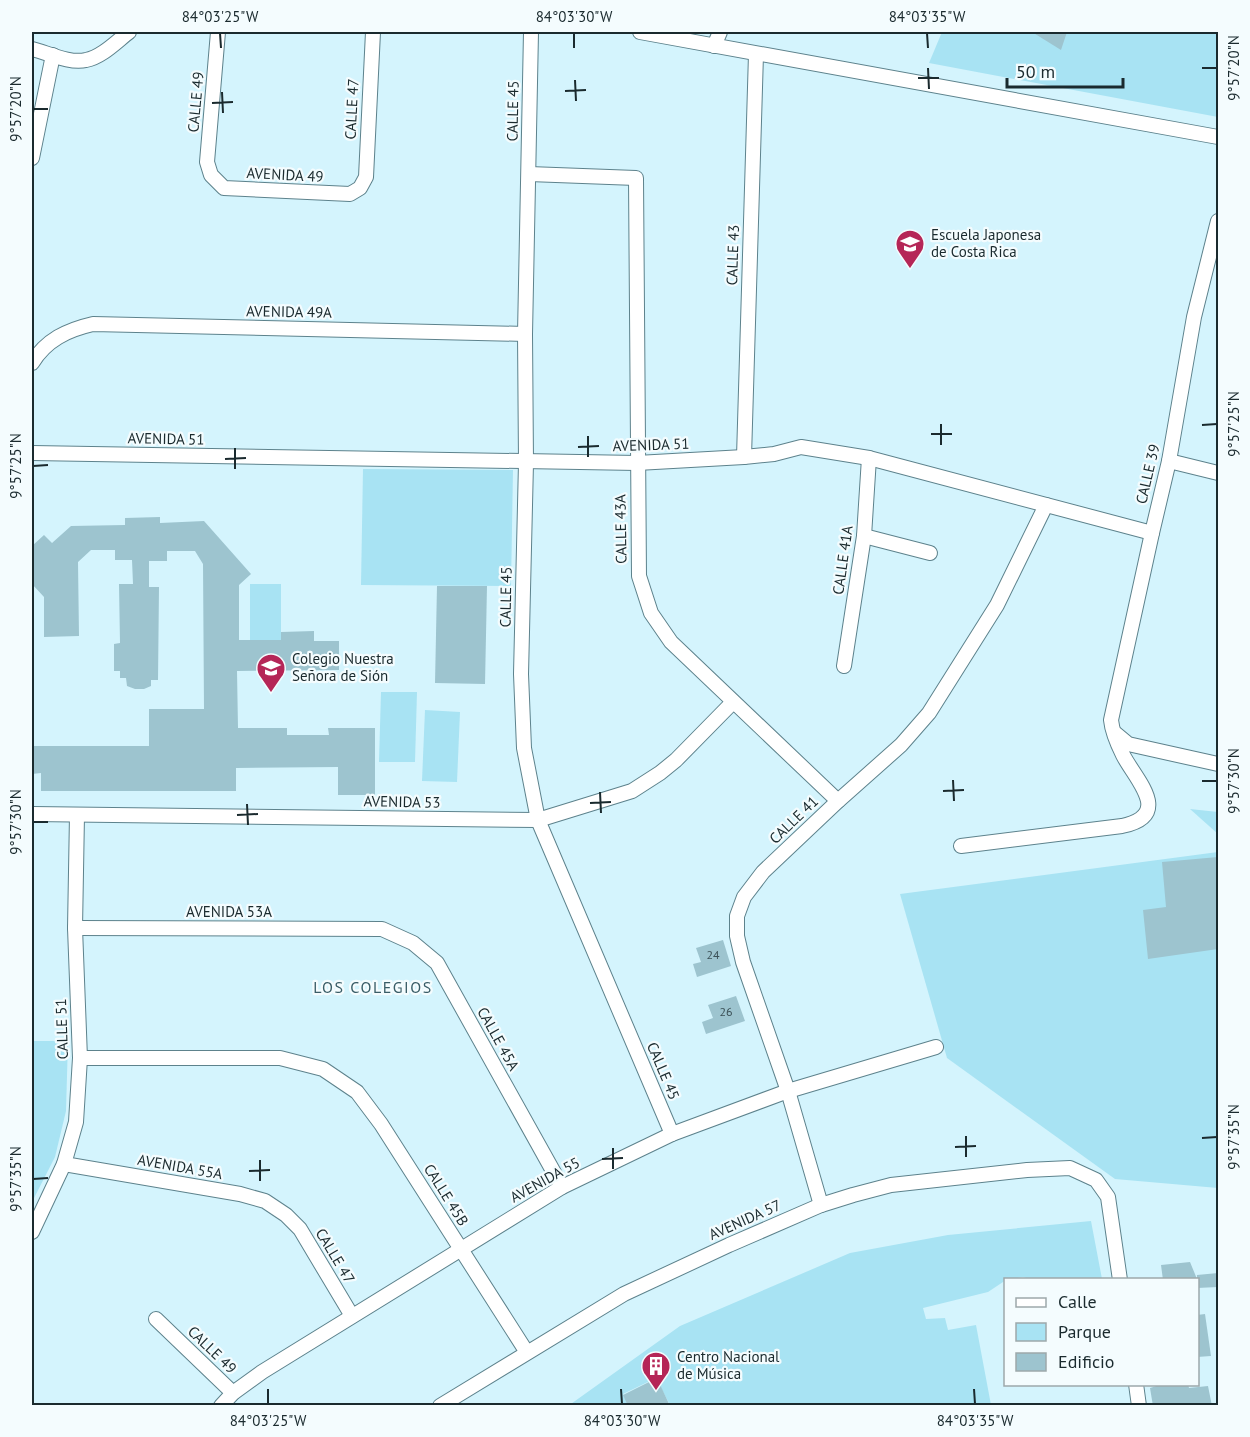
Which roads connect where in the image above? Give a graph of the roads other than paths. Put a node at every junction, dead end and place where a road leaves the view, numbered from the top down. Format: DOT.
graph roads {
  1 [pos="129,32"];
  2 [pos="218,32"];
  3 [pos="373,32"];
  4 [pos="531,32"];
  5 [pos="640,32"];
  6 [pos="720,32"];
  7 [pos="714,46"];
  8 [pos="32,49"];
  9 [pos="756,54"];
  10 [pos="53,55"];
  11 [pos="1218,137"];
  12 [pos="32,158"];
  13 [pos="529,174"];
  14 [pos="211,175"];
  15 [pos="360,188"];
  16 [pos="1218,221"];
  17 [pos="525,334"];
  18 [pos="32,363"];
  19 [pos="32,453"];
  20 [pos="744,457"];
  21 [pos="868,458"];
  22 [pos="1169,461"];
  23 [pos="526,463"];
  24 [pos="637,463"];
  25 [pos="1218,473"];
  26 [pos="1046,504"];
  27 [pos="1152,533"];
  28 [pos="864,536"];
  29 [pos="930,553"];
  30 [pos="844,666"];
  31 [pos="733,702"];
  32 [pos="1116,734"];
  33 [pos="1218,764"];
  34 [pos="838,801"];
  35 [pos="32,814"];
  36 [pos="77,815"];
  37 [pos="538,820"];
  38 [pos="961,846"];
  39 [pos="75,928"];
  40 [pos="382,929"];
  41 [pos="936,1047"];
  42 [pos="80,1058"];
  43 [pos="788,1091"];
  44 [pos="672,1134"];
  45 [pos="64,1164"];
  46 [pos="562,1187"];
  47 [pos="821,1205"];
  48 [pos="286,1215"];
  49 [pos="32,1232"];
  50 [pos="460,1248"];
  51 [pos="1120,1278"];
  52 [pos="352,1316"];
  53 [pos="156,1319"];
  54 [pos="526,1352"];
  55 [pos="1136,1386"];
  56 [pos="233,1393"];
  57 [pos="221,1406"];
  58 [pos="440,1406"];
  59 [pos="1139,1406"];
  1 -- 10 [label="street"];
  2 -- 14 [label="street, CALLE 49"];
  3 -- 15 [label="street, CALLE 47"];
  4 -- 13 [label="street, CALLE 45"];
  5 -- 7 [label="street"];
  6 -- 7 [label="street"];
  7 -- 9 [label="street"];
  8 -- 10 [label="street"];
  9 -- 11 [label="street"];
  9 -- 20 [label="street, CALLE 43"];
  10 -- 12 [label="street"];
  13 -- 17 [label="street, CALLE 45"];
  13 -- 24 [label="street, CALLE 43A"];
  14 -- 15 [label="street, AVENIDA 49"];
  16 -- 22 [label="street, CALLE 39"];
  17 -- 18 [label="street, AVENIDA 49A"];
  17 -- 23 [label="street, CALLE 45"];
  19 -- 23 [label="street, AVENIDA 51"];
  20 -- 21 [label="street, AVENIDA 51"];
  20 -- 24 [label="street, AVENIDA 51"];
  21 -- 26 [label="street, AVENIDA 51"];
  21 -- 28 [label="street, CALLE 41A"];
  22 -- 25 [label="street"];
  22 -- 27 [label="street, CALLE 39"];
  23 -- 24 [label="street, AVENIDA 51"];
  23 -- 37 [label="street, CALLE 45"];
  24 -- 31 [label="street, CALLE 43A"];
  26 -- 27 [label="street, AVENIDA 51"];
  26 -- 34 [label="street, CALLE 41"];
  27 -- 32 [label="street, CALLE 39"];
  28 -- 29 [label="street"];
  28 -- 30 [label="street, CALLE 41A"];
  31 -- 34 [label="street, CALLE 43A"];
  31 -- 37 [label="street, AVENIDA 53"];
  32 -- 33 [label="street"];
  32 -- 38 [label="street, CALLE 39"];
  34 -- 43 [label="street, CALLE 41"];
  35 -- 36 [label="street, AVENIDA 53"];
  36 -- 37 [label="street, AVENIDA 53"];
  36 -- 39 [label="street, CALLE 51"];
  37 -- 44 [label="street, CALLE 45"];
  39 -- 40 [label="street, AVENIDA 53A"];
  39 -- 42 [label="street, CALLE 51"];
  40 -- 46 [label="street, CALLE 45A"];
  41 -- 43 [label="street, AVENIDA 55"];
  42 -- 45 [label="street, CALLE 51"];
  42 -- 50 [label="street, CALLE 45B"];
  43 -- 44 [label="street, AVENIDA 55"];
  43 -- 47 [label="street, CALLE 41"];
  44 -- 46 [label="street, AVENIDA 55"];
  45 -- 48 [label="street, AVENIDA 55A"];
  45 -- 49 [label="street, CALLE 51"];
  46 -- 50 [label="street, AVENIDA 55"];
  47 -- 51 [label="street, AVENIDA 57"];
  47 -- 54 [label="street, AVENIDA 57"];
  48 -- 52 [label="street, CALLE 47"];
  50 -- 52 [label="street, AVENIDA 55"];
  50 -- 54 [label="street, CALLE 45B"];
  52 -- 56 [label="street, AVENIDA 55"];
  53 -- 56 [label="street, CALLE 49"];
  54 -- 58 [label="street, AVENIDA 57"];
  55 -- 59 [label="street"];
  56 -- 57 [label="street, CALLE 49"];
}
